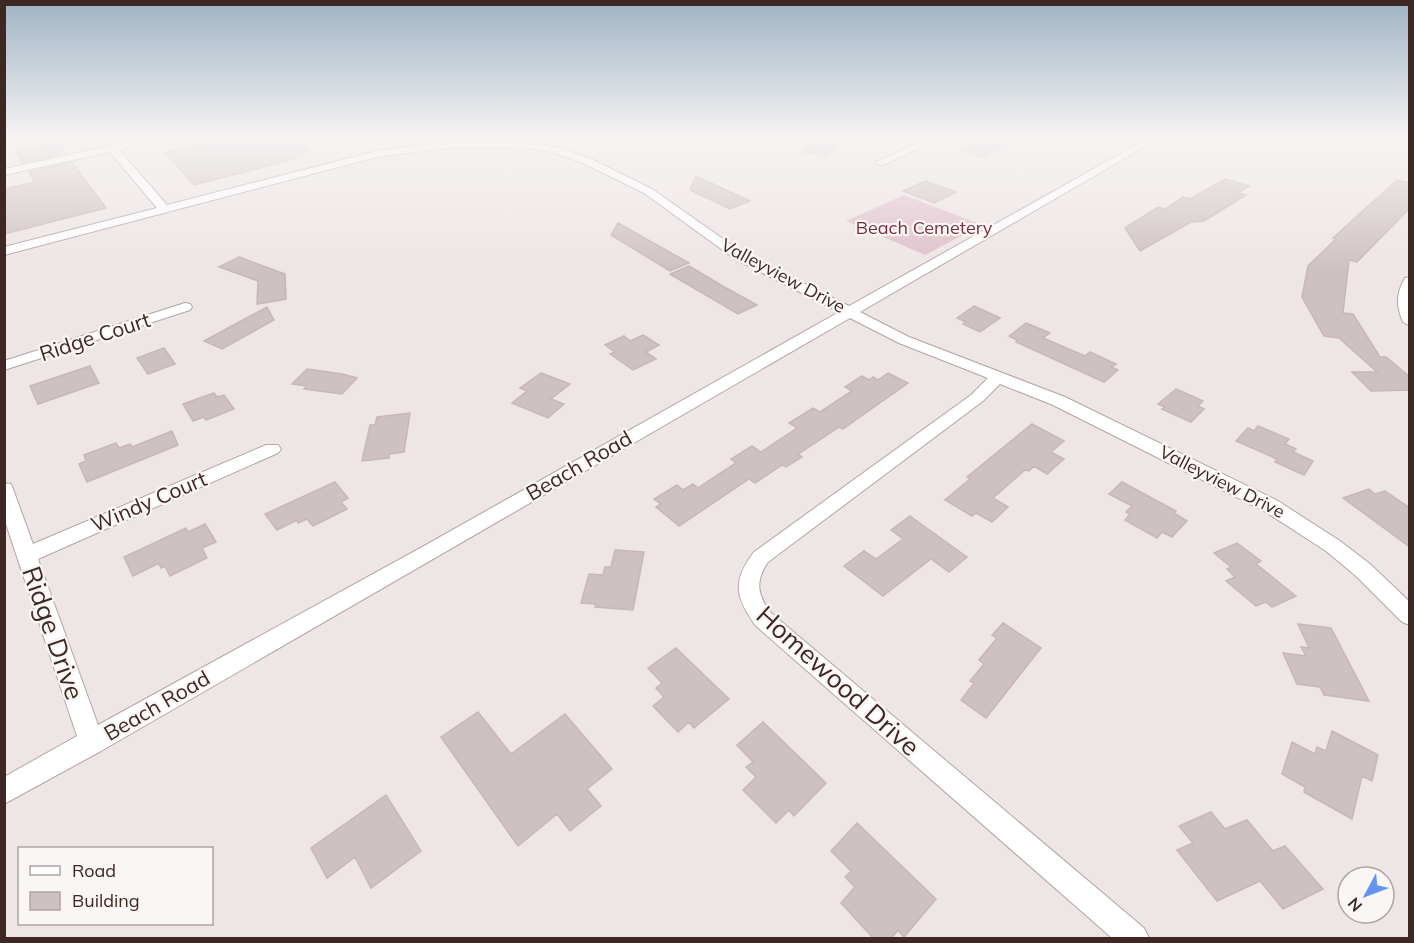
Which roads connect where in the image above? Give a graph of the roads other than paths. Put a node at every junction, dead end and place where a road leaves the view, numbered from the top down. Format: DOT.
graph roads {
  1 [pos="142,183"];
  2 [pos="264,183"];
  3 [pos="633,183"];
  4 [pos="1075,183"];
  5 [pos="164,209"];
  6 [pos="4,251"];
  7 [pos="1410,281"];
  8 [pos="185,307"];
  9 [pos="847,312"];
  10 [pos="1410,322"];
  11 [pos="4,366"];
  12 [pos="998,377"];
  13 [pos="272,449"];
  14 [pos="4,489"];
  15 [pos="27,555"];
  16 [pos="1410,616"];
  17 [pos="92,743"];
  18 [pos="4,791"];
  19 [pos="1134,939"];
  1 -- 5 [label="street"];
  2 -- 5 [label="street, Valleyview Drive"];
  3 -- 9 [label="street, Valleyview Drive"];
  4 -- 9 [label="street, Beach Road"];
  5 -- 6 [label="street, Valleyview Drive"];
  7 -- 10 [label="street"];
  8 -- 11 [label="street, Ridge Court"];
  9 -- 12 [label="street, Valleyview Drive"];
  9 -- 17 [label="street, Beach Road"];
  12 -- 16 [label="street, Valleyview Drive"];
  12 -- 19 [label="street, Homewood Drive"];
  13 -- 15 [label="street, Windy Court"];
  14 -- 15 [label="street, Ridge Drive"];
  15 -- 17 [label="street, Ridge Drive"];
  17 -- 18 [label="street, Beach Road"];
}
